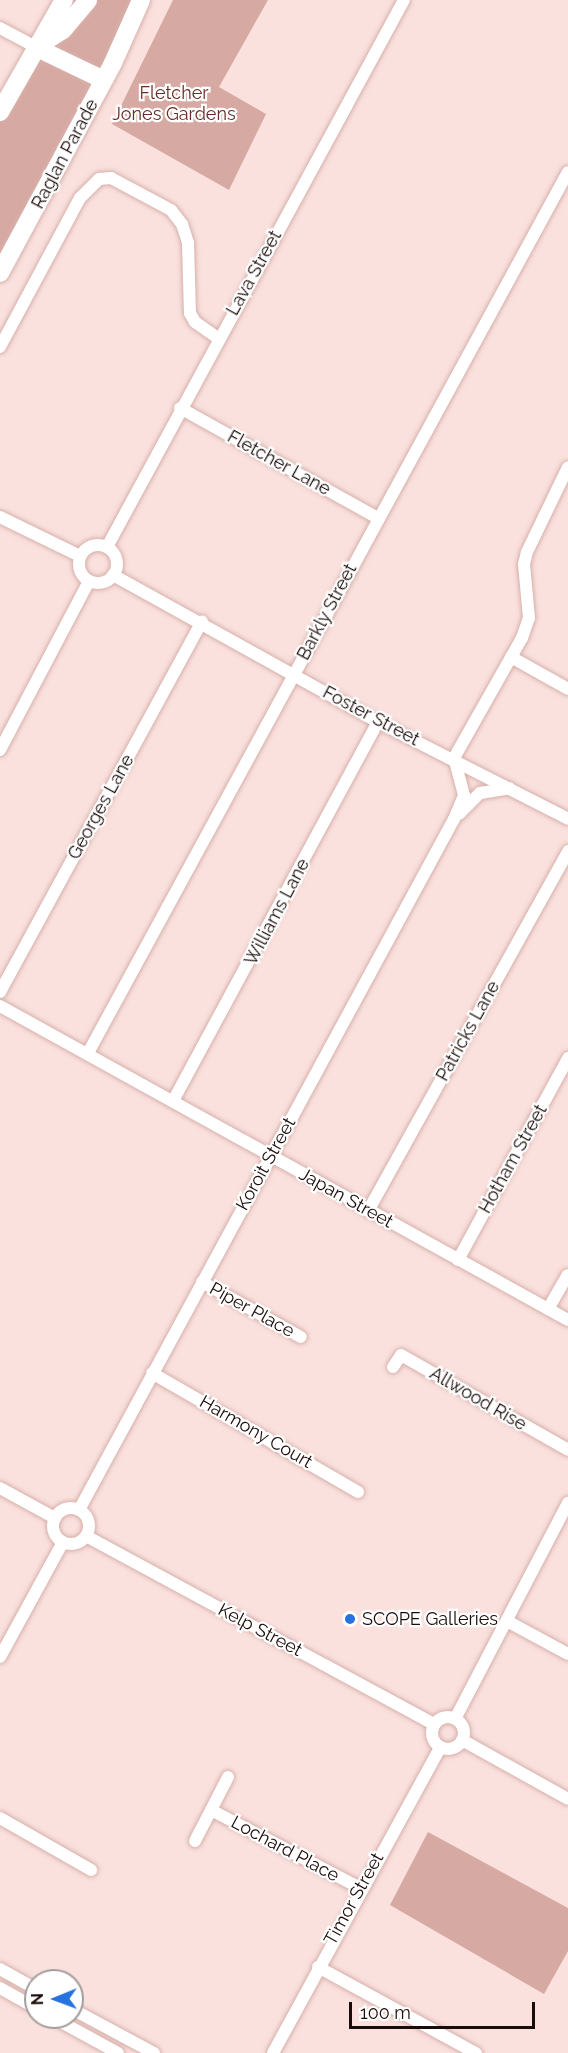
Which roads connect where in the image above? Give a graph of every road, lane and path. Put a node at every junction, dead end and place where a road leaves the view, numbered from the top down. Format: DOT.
graph roads {
  1 [pos="64,0"];
  2 [pos="88,0"];
  3 [pos="141,0"];
  4 [pos="404,0"];
  5 [pos="0,28"];
  6 [pos="35,47"];
  7 [pos="104,80"];
  8 [pos="0,112"];
  9 [pos="568,172"];
  10 [pos="0,273"];
  11 [pos="218,338"];
  12 [pos="0,347"];
  13 [pos="180,408"];
  14 [pos="568,466"];
  15 [pos="0,517"];
  16 [pos="378,518"];
  17 [pos="107,547"];
  18 [pos="80,556"];
  19 [pos="113,575"];
  20 [pos="89,581"];
  21 [pos="202,622"];
  22 [pos="511,657"];
  23 [pos="295,675"];
  24 [pos="568,689"];
  25 [pos="378,722"];
  26 [pos="0,750"];
  27 [pos="454,758"];
  28 [pos="511,788"];
  29 [pos="454,819"];
  30 [pos="568,819"];
  31 [pos="568,850"];
  32 [pos="0,992"];
  33 [pos="0,1006"];
  34 [pos="88,1053"];
  35 [pos="568,1058"];
  36 [pos="173,1101"];
  37 [pos="270,1156"];
  38 [pos="368,1211"];
  39 [pos="458,1260"];
  40 [pos="568,1275"];
  41 [pos="202,1282"];
  42 [pos="548,1309"];
  43 [pos="568,1320"];
  44 [pos="301,1337"];
  45 [pos="393,1367"];
  46 [pos="152,1373"];
  47 [pos="568,1450"];
  48 [pos="0,1488"];
  49 [pos="358,1492"];
  50 [pos="568,1503"];
  51 [pos="79,1510"];
  52 [pos="55,1518"];
  53 [pos="86,1536"];
  54 [pos="63,1542"];
  55 [pos="507,1621"];
  56 [pos="568,1654"];
  57 [pos="0,1657"];
  58 [pos="455,1719"];
  59 [pos="434,1724"];
  60 [pos="462,1740"];
  61 [pos="440,1748"];
  62 [pos="228,1777"];
  63 [pos="568,1799"];
  64 [pos="211,1810"];
  65 [pos="0,1818"];
  66 [pos="195,1841"];
  67 [pos="91,1870"];
  68 [pos="360,1888"];
  69 [pos="318,1967"];
  70 [pos="0,1969"];
  71 [pos="24,1982"];
  72 [pos="0,1988"];
  73 [pos="24,2001"];
  74 [pos="84,2015"];
  75 [pos="74,2029"];
  76 [pos="118,2053"];
  77 [pos="154,2053"];
  78 [pos="273,2053"];
  79 [pos="476,2053"];
  1 -- 6 [label="highway"];
  2 -- 6 [label="highway"];
  3 -- 7 [label="highway, Raglan Parade"];
  4 -- 11 [label="street, Lava Street"];
  5 -- 6 [label="street"];
  6 -- 7 [label="highway"];
  6 -- 8 [label="highway"];
  7 -- 10 [label="highway, Raglan Parade"];
  9 -- 16 [label="street, Barkly Street"];
  11 -- 12 [label="street"];
  11 -- 13 [label="street, Lava Street"];
  13 -- 16 [label="street, Fletcher Lane"];
  13 -- 17 [label="street, Lava Street"];
  14 -- 22 [label="street"];
  15 -- 18 [label="street"];
  16 -- 23 [label="street, Barkly Street"];
  17 -- 18 [label="street"];
  17 -- 19 [label="street"];
  18 -- 20 [label="street"];
  19 -- 20 [label="street"];
  19 -- 21 [label="street, Foster Street"];
  20 -- 26 [label="street"];
  21 -- 23 [label="street, Foster Street"];
  21 -- 32 [label="street, Georges Lane"];
  22 -- 24 [label="street"];
  22 -- 27 [label="street"];
  23 -- 25 [label="street, Foster Street"];
  23 -- 34 [label="street, Barkly Street"];
  25 -- 27 [label="street, Foster Street"];
  25 -- 36 [label="street, Williams Lane"];
  27 -- 28 [label="street, Foster Street"];
  27 -- 29 [label="street, Koroit Street"];
  28 -- 29 [label="street, Koroit Street"];
  28 -- 30 [label="street, Foster Street"];
  29 -- 37 [label="street, Koroit Street"];
  31 -- 38 [label="street, Patricks Lane"];
  33 -- 34 [label="street, Japan Street"];
  34 -- 36 [label="street, Japan Street"];
  35 -- 39 [label="street, Hotham Street"];
  36 -- 37 [label="street, Japan Street"];
  37 -- 38 [label="street, Japan Street"];
  37 -- 41 [label="street, Koroit Street"];
  38 -- 39 [label="street, Japan Street"];
  39 -- 42 [label="street, Japan Street"];
  40 -- 42 [label="street"];
  41 -- 44 [label="street, Piper Place"];
  41 -- 46 [label="street, Koroit Street"];
  42 -- 43 [label="street, Japan Street"];
  45 -- 47 [label="street, Allwood Rise"];
  46 -- 49 [label="street, Harmony Court"];
  46 -- 51 [label="street, Koroit Street"];
  48 -- 52 [label="street"];
  50 -- 55 [label="street"];
  51 -- 52 [label="street"];
  51 -- 53 [label="street"];
  52 -- 54 [label="street"];
  53 -- 54 [label="street"];
  53 -- 59 [label="street, Kelp Street"];
  54 -- 57 [label="street"];
  55 -- 56 [label="street"];
  55 -- 58 [label="street"];
  58 -- 59 [label="street"];
  58 -- 60 [label="street"];
  59 -- 61 [label="street"];
  60 -- 61 [label="street"];
  60 -- 63 [label="street"];
  61 -- 68 [label="street, Timor Street"];
  62 -- 64 [label="street"];
  64 -- 66 [label="street"];
  64 -- 68 [label="street, Lochard Place"];
  65 -- 67 [label="street"];
  68 -- 69 [label="street, Timor Street"];
  69 -- 78 [label="street, Timor Street"];
  69 -- 79 [label="street"];
  70 -- 71 [label="street"];
  72 -- 73 [label="street"];
  74 -- 77 [label="street"];
  75 -- 76 [label="street"];
}
